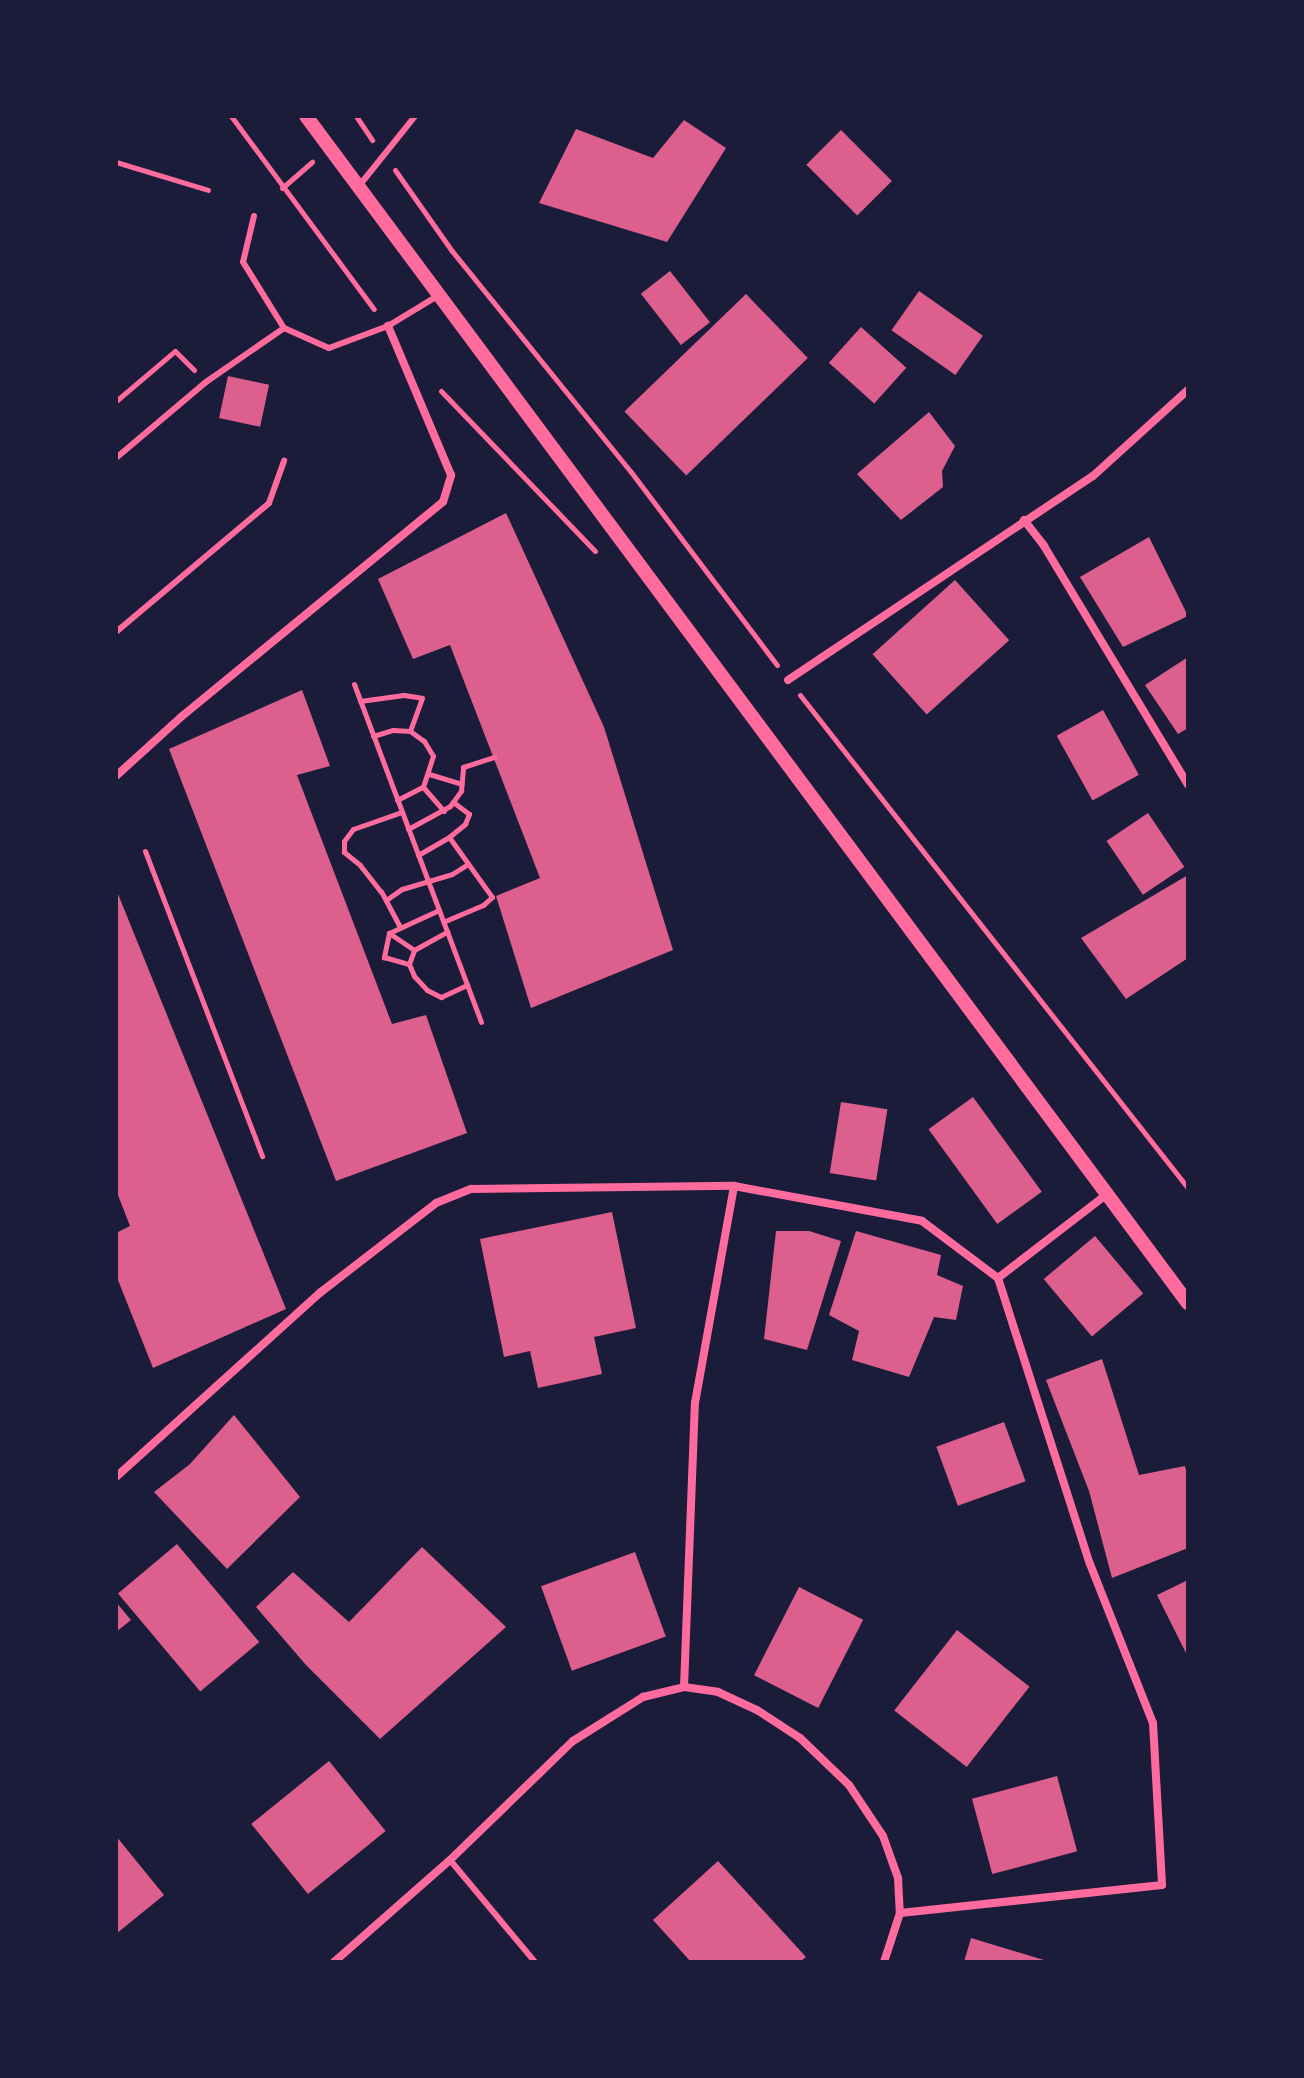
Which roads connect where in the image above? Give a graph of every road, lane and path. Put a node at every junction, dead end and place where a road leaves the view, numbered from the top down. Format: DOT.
graph roads {
  1 [pos="231,116"];
  2 [pos="306,116"];
  3 [pos="356,116"];
  4 [pos="415,116"];
  5 [pos="384,155"];
  6 [pos="116,162"];
  7 [pos="359,186"];
  8 [pos="208,190"];
  9 [pos="254,216"];
  10 [pos="439,295"];
  11 [pos="388,326"];
  12 [pos="284,328"];
  13 [pos="206,382"];
  14 [pos="438,387"];
  15 [pos="1188,390"];
  16 [pos="116,401"];
  17 [pos="116,458"];
  18 [pos="284,461"];
  19 [pos="1024,520"];
  20 [pos="603,560"];
  21 [pos="116,632"];
  22 [pos="788,680"];
  23 [pos="354,684"];
  24 [pos="360,701"];
  25 [pos="410,731"];
  26 [pos="373,736"];
  27 [pos="494,757"];
  28 [pos="429,774"];
  29 [pos="116,776"];
  30 [pos="462,784"];
  31 [pos="1188,785"];
  32 [pos="423,787"];
  33 [pos="397,800"];
  34 [pos="453,802"];
  35 [pos="444,811"];
  36 [pos="402,812"];
  37 [pos="408,829"];
  38 [pos="449,837"];
  39 [pos="145,851"];
  40 [pos="418,855"];
  41 [pos="468,864"];
  42 [pos="428,882"];
  43 [pos="386,900"];
  44 [pos="439,910"];
  45 [pos="443,922"];
  46 [pos="400,927"];
  47 [pos="447,932"];
  48 [pos="389,933"];
  49 [pos="414,950"];
  50 [pos="409,964"];
  51 [pos="467,985"];
  52 [pos="481,1022"];
  53 [pos="262,1156"];
  54 [pos="734,1186"];
  55 [pos="1188,1188"];
  56 [pos="1107,1194"];
  57 [pos="998,1278"];
  58 [pos="1188,1303"];
  59 [pos="116,1477"];
  60 [pos="684,1687"];
  61 [pos="450,1860"];
  62 [pos="900,1913"];
  63 [pos="334,1962"];
  64 [pos="535,1962"];
  65 [pos="884,1962"];
  1 -- 11 [label="path"];
  2 -- 7 [label="street"];
  3 -- 5 [label="path"];
  4 -- 5 [label="lane"];
  5 -- 7 [label="lane"];
  5 -- 22 [label="path"];
  6 -- 8 [label="path"];
  7 -- 10 [label="street"];
  9 -- 12 [label="lane"];
  10 -- 11 [label="lane"];
  10 -- 56 [label="street"];
  11 -- 12 [label="lane"];
  11 -- 29 [label="street"];
  12 -- 13 [label="lane"];
  13 -- 16 [label="path"];
  13 -- 17 [label="lane"];
  14 -- 20 [label="path"];
  15 -- 19 [label="street"];
  18 -- 21 [label="lane"];
  19 -- 22 [label="street"];
  19 -- 31 [label="street"];
  22 -- 55 [label="path"];
  23 -- 24 [label="path"];
  24 -- 25 [label="path"];
  24 -- 26 [label="path"];
  25 -- 26 [label="path"];
  25 -- 28 [label="path"];
  26 -- 33 [label="path"];
  27 -- 30 [label="path"];
  28 -- 30 [label="path"];
  28 -- 32 [label="path"];
  30 -- 34 [label="path"];
  32 -- 33 [label="path"];
  32 -- 35 [label="path"];
  33 -- 36 [label="path"];
  34 -- 35 [label="path"];
  34 -- 38 [label="path"];
  35 -- 37 [label="path"];
  36 -- 37 [label="path"];
  36 -- 43 [label="path"];
  37 -- 40 [label="path"];
  38 -- 40 [label="path"];
  38 -- 41 [label="path"];
  39 -- 53 [label="path"];
  40 -- 42 [label="path"];
  41 -- 42 [label="path"];
  41 -- 45 [label="path"];
  42 -- 43 [label="path"];
  42 -- 44 [label="path"];
  43 -- 46 [label="path"];
  44 -- 45 [label="path"];
  44 -- 46 [label="path"];
  45 -- 47 [label="path"];
  46 -- 48 [label="path"];
  47 -- 49 [label="path"];
  47 -- 51 [label="path"];
  48 -- 49 [label="path"];
  48 -- 50 [label="path"];
  49 -- 50 [label="path"];
  50 -- 51 [label="path"];
  51 -- 52 [label="path"];
  54 -- 57 [label="street"];
  54 -- 59 [label="street"];
  54 -- 60 [label="street"];
  56 -- 57 [label="street"];
  56 -- 58 [label="street"];
  57 -- 62 [label="street"];
  60 -- 61 [label="street"];
  60 -- 62 [label="street"];
  61 -- 63 [label="street"];
  61 -- 64 [label="lane"];
  62 -- 65 [label="street"];
}
